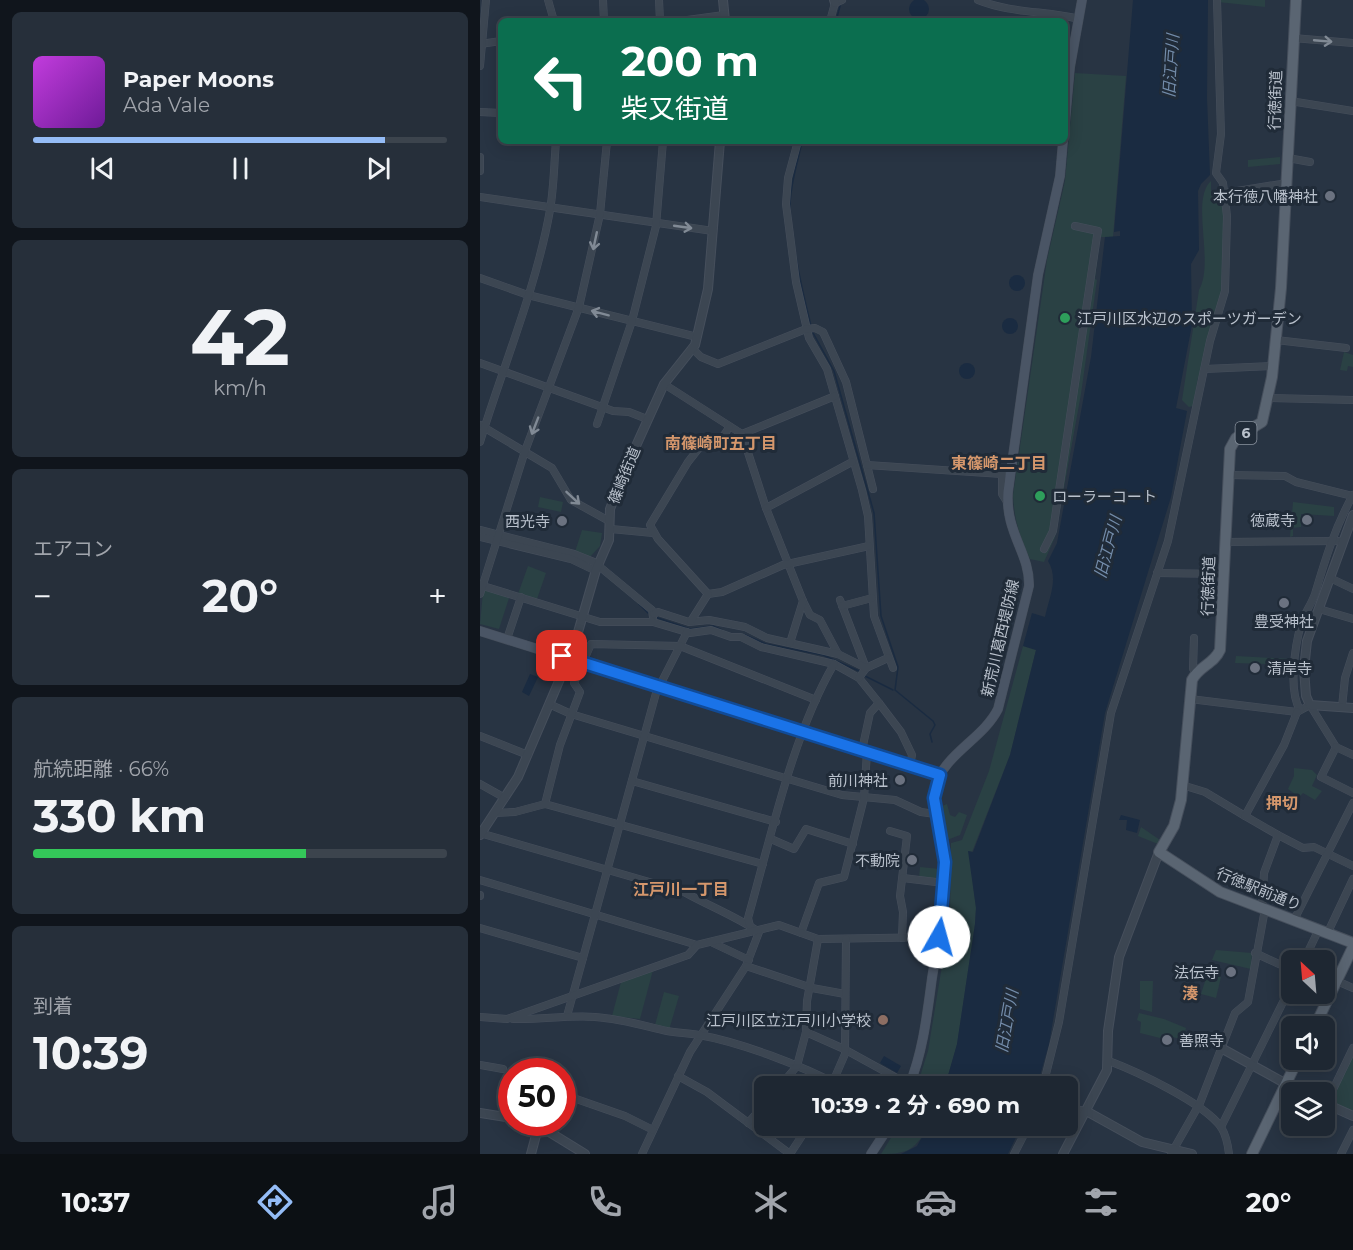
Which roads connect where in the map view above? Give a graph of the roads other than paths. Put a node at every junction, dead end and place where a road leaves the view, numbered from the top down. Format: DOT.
graph roads {
  1 [pos="486,0"];
  2 [pos="548,0"];
  3 [pos="603,0"];
  4 [pos="659,0"];
  5 [pos="723,0"];
  6 [pos="978,0"];
  7 [pos="1082,0"];
  8 [pos="1217,0"];
  9 [pos="1296,0"];
  10 [pos="837,1"];
  11 [pos="553,18"];
  12 [pos="604,18"];
  13 [pos="660,18"];
  14 [pos="725,18"];
  15 [pos="831,18"];
  16 [pos="1078,19"];
  17 [pos="1293,38"];
  18 [pos="498,41"];
  19 [pos="1353,43"];
  20 [pos="482,44"];
  21 [pos="480,66"];
  22 [pos="1068,89"];
  23 [pos="1290,101"];
  24 [pos="1353,111"];
  25 [pos="480,112"];
  26 [pos="498,113"];
  27 [pos="556,144"];
  28 [pos="607,144"];
  29 [pos="663,144"];
  30 [pos="720,144"];
  31 [pos="797,144"];
  32 [pos="1063,144"];
  33 [pos="480,157"];
  34 [pos="1288,158"];
  35 [pos="1310,162"];
  36 [pos="480,171"];
  37 [pos="1287,183"];
  38 [pos="1225,193"];
  39 [pos="480,197"];
  40 [pos="551,207"];
  41 [pos="600,214"];
  42 [pos="657,223"];
  43 [pos="1075,226"];
  44 [pos="713,231"];
  45 [pos="480,278"];
  46 [pos="528,295"];
  47 [pos="579,307"];
  48 [pos="632,321"];
  49 [pos="806,329"];
  50 [pos="697,337"];
  51 [pos="1276,340"];
  52 [pos="692,348"];
  53 [pos="1346,348"];
  54 [pos="480,363"];
  55 [pos="1273,366"];
  56 [pos="503,369"];
  57 [pos="1205,369"];
  58 [pos="664,384"];
  59 [pos="550,387"];
  60 [pos="835,396"];
  61 [pos="1269,398"];
  62 [pos="1353,400"];
  63 [pos="603,407"];
  64 [pos="647,419"];
  65 [pos="597,424"];
  66 [pos="482,426"];
  67 [pos="729,426"];
  68 [pos="742,434"];
  69 [pos="480,442"];
  70 [pos="525,451"];
  71 [pos="852,462"];
  72 [pos="867,465"];
  73 [pos="1228,475"];
  74 [pos="873,489"];
  75 [pos="1353,496"];
  76 [pos="1007,502"];
  77 [pos="766,508"];
  78 [pos="1353,515"];
  79 [pos="610,525"];
  80 [pos="480,530"];
  81 [pos="653,533"];
  82 [pos="480,537"];
  83 [pos="497,540"];
  84 [pos="1353,540"];
  85 [pos="1332,541"];
  86 [pos="1343,541"];
  87 [pos="1225,542"];
  88 [pos="869,546"];
  89 [pos="1044,549"];
  90 [pos="788,564"];
  91 [pos="597,569"];
  92 [pos="1157,573"];
  93 [pos="1224,574"];
  94 [pos="1318,580"];
  95 [pos="1329,580"];
  96 [pos="481,586"];
  97 [pos="1353,589"];
  98 [pos="480,594"];
  99 [pos="708,594"];
  100 [pos="521,597"];
  101 [pos="872,598"];
  102 [pos="803,601"];
  103 [pos="1319,609"];
  104 [pos="584,616"];
  105 [pos="653,618"];
  106 [pos="1353,619"];
  107 [pos="691,621"];
  108 [pos="480,631"];
  109 [pos="687,632"];
  110 [pos="1194,638"];
  111 [pos="507,639"];
  112 [pos="790,643"];
  113 [pos="680,646"];
  114 [pos="1353,653"];
  115 [pos="838,654"];
  116 [pos="569,658"];
  117 [pos="888,658"];
  118 [pos="583,663"];
  119 [pos="834,664"];
  120 [pos="866,668"];
  121 [pos="893,668"];
  122 [pos="1197,672"];
  123 [pos="859,678"];
  124 [pos="659,686"];
  125 [pos="1190,699"];
  126 [pos="816,700"];
  127 [pos="879,703"];
  128 [pos="549,704"];
  129 [pos="1310,705"];
  130 [pos="1342,707"];
  131 [pos="1353,708"];
  132 [pos="1299,711"];
  133 [pos="571,714"];
  134 [pos="804,732"];
  135 [pos="480,736"];
  136 [pos="644,736"];
  137 [pos="1336,747"];
  138 [pos="865,751"];
  139 [pos="528,754"];
  140 [pos="1353,755"];
  141 [pos="910,765"];
  142 [pos="940,775"];
  143 [pos="788,777"];
  144 [pos="632,781"];
  145 [pos="480,784"];
  146 [pos="1182,785"];
  147 [pos="1353,793"];
  148 [pos="505,798"];
  149 [pos="864,798"];
  150 [pos="1353,803"];
  151 [pos="545,804"];
  152 [pos="495,813"];
  153 [pos="936,814"];
  154 [pos="1245,816"];
  155 [pos="776,822"];
  156 [pos="620,825"];
  157 [pos="890,831"];
  158 [pos="480,834"];
  159 [pos="1278,835"];
  160 [pos="771,839"];
  161 [pos="853,844"];
  162 [pos="1159,852"];
  163 [pos="1328,853"];
  164 [pos="763,864"];
  165 [pos="1353,866"];
  166 [pos="608,870"];
  167 [pos="903,878"];
  168 [pos="1353,879"];
  169 [pos="480,880"];
  170 [pos="944,883"];
  171 [pos="1264,909"];
  172 [pos="595,915"];
  173 [pos="1294,920"];
  174 [pos="750,926"];
  175 [pos="480,928"];
  176 [pos="1324,931"];
  177 [pos="759,932"];
  178 [pos="801,933"];
  179 [pos="939,937"];
  180 [pos="902,938"];
  181 [pos="818,939"];
  182 [pos="846,939"];
  183 [pos="713,943"];
  184 [pos="1353,943"];
  185 [pos="697,945"];
  186 [pos="1353,947"];
  187 [pos="1311,950"];
  188 [pos="1256,953"];
  189 [pos="583,958"];
  190 [pos="747,963"];
  191 [pos="1281,965"];
  192 [pos="1335,979"];
  193 [pos="809,986"];
  194 [pos="1335,986"];
  195 [pos="1353,988"];
  196 [pos="844,994"];
  197 [pos="573,995"];
  198 [pos="1282,1004"];
  199 [pos="567,1016"];
  200 [pos="480,1017"];
  201 [pos="507,1019"];
  202 [pos="806,1032"];
  203 [pos="700,1035"];
  204 [pos="1221,1048"];
  205 [pos="1353,1048"];
  206 [pos="844,1049"];
  207 [pos="1109,1061"];
  208 [pos="480,1065"];
  209 [pos="1251,1065"];
  210 [pos="797,1066"];
  211 [pos="498,1068"];
  212 [pos="678,1076"];
  213 [pos="788,1076"];
  214 [pos="817,1076"];
  215 [pos="838,1076"];
  216 [pos="892,1076"];
  217 [pos="909,1076"];
  218 [pos="1045,1076"];
  219 [pos="1282,1082"];
  220 [pos="1335,1083"];
  221 [pos="1281,1094"];
  222 [pos="576,1099"];
  223 [pos="1197,1108"];
  224 [pos="1335,1108"];
  225 [pos="1078,1110"];
  226 [pos="1088,1112"];
  227 [pos="480,1113"];
  228 [pos="498,1116"];
  229 [pos="754,1116"];
  230 [pos="1353,1116"];
  231 [pos="748,1123"];
  232 [pos="754,1127"];
  233 [pos="1221,1127"];
  234 [pos="653,1130"];
  235 [pos="1353,1130"];
  236 [pos="534,1136"];
  237 [pos="557,1136"];
  238 [pos="766,1136"];
  239 [pos="802,1136"];
  240 [pos="883,1136"];
  241 [pos="1023,1136"];
  242 [pos="1173,1152"];
  243 [pos="531,1154"];
  244 [pos="585,1154"];
  245 [pos="642,1154"];
  246 [pos="871,1154"];
  247 [pos="1014,1154"];
  248 [pos="1063,1154"];
  249 [pos="1192,1154"];
  250 [pos="1229,1154"];
  251 [pos="1252,1154"];
  252 [pos="1341,1154"];
  1 -- 20 [label="street"];
  2 -- 11 [label="street"];
  3 -- 12 [label="street"];
  4 -- 13 [label="street"];
  5 -- 14 [label="street"];
  6 -- 16 [label="street"];
  7 -- 16 [label="main road"];
  8 -- 38 [label="street"];
  9 -- 17 [label="main road, 行徳街道 / 6"];
  10 -- 15 [label="street"];
  16 -- 22 [label="main road"];
  17 -- 19 [label="street, one-way"];
  17 -- 23 [label="main road, 行徳街道 / 6"];
  18 -- 20 [label="street"];
  20 -- 21 [label="street"];
  23 -- 24 [label="street"];
  23 -- 34 [label="main road, 行徳街道 / 6"];
  25 -- 26 [label="street"];
  27 -- 40 [label="street"];
  28 -- 41 [label="street"];
  29 -- 42 [label="street"];
  30 -- 44 [label="street, 篠崎街道"];
  31 -- 49 [label="street"];
  32 -- 76 [label="main road, 新荒川葛西堤防線"];
  33 -- 36 [label="street"];
  34 -- 35 [label="street"];
  34 -- 37 [label="main road, 行徳街道 / 6"];
  37 -- 38 [label="street"];
  37 -- 51 [label="main road, 行徳街道 / 6"];
  38 -- 57 [label="street"];
  39 -- 40 [label="street"];
  40 -- 41 [label="street"];
  40 -- 46 [label="street"];
  41 -- 42 [label="street"];
  41 -- 47 [label="street, one-way"];
  42 -- 44 [label="street, one-way"];
  42 -- 48 [label="street"];
  43 -- 89 [label="street"];
  44 -- 50 [label="street, 篠崎街道"];
  45 -- 46 [label="street"];
  46 -- 47 [label="street"];
  46 -- 56 [label="street"];
  48 -- 47 [label="street, one-way"];
  47 -- 59 [label="street"];
  48 -- 50 [label="street"];
  48 -- 63 [label="street"];
  49 -- 52 [label="street"];
  49 -- 60 [label="street"];
  49 -- 72 [label="street"];
  50 -- 52 [label="street, 篠崎街道"];
  51 -- 53 [label="street"];
  51 -- 55 [label="main road, 行徳街道 / 6"];
  52 -- 58 [label="street, 篠崎街道"];
  54 -- 56 [label="street"];
  55 -- 57 [label="street"];
  55 -- 61 [label="main road, 行徳街道 / 6"];
  56 -- 59 [label="street"];
  56 -- 66 [label="street"];
  57 -- 92 [label="street"];
  58 -- 64 [label="street, 篠崎街道"];
  58 -- 67 [label="street"];
  59 -- 63 [label="street"];
  59 -- 70 [label="street, one-way"];
  60 -- 68 [label="street"];
  60 -- 71 [label="street"];
  61 -- 62 [label="street"];
  61 -- 73 [label="main road, 行徳街道 / 6"];
  63 -- 64 [label="street"];
  63 -- 65 [label="street"];
  64 -- 79 [label="street, 篠崎街道"];
  66 -- 69 [label="street"];
  66 -- 70 [label="street"];
  67 -- 68 [label="street"];
  67 -- 81 [label="street"];
  68 -- 77 [label="street"];
  70 -- 79 [label="street, one-way"];
  70 -- 83 [label="street"];
  71 -- 77 [label="street"];
  71 -- 88 [label="street"];
  72 -- 74 [label="street"];
  72 -- 76 [label="street"];
  73 -- 75 [label="street"];
  73 -- 87 [label="main road, 行徳街道 / 6"];
  75 -- 85 [label="street"];
  76 -- 142 [label="main road, 新荒川葛西堤防線"];
  77 -- 90 [label="street"];
  78 -- 86 [label="street"];
  79 -- 81 [label="street"];
  79 -- 91 [label="street, 篠崎街道"];
  80 -- 83 [label="street"];
  81 -- 99 [label="street"];
  82 -- 83 [label="street"];
  83 -- 91 [label="street"];
  83 -- 96 [label="street"];
  84 -- 86 [label="street"];
  85 -- 86 [label="street"];
  85 -- 87 [label="street"];
  85 -- 94 [label="street"];
  86 -- 95 [label="street"];
  87 -- 93 [label="main road, 行徳街道 / 6"];
  88 -- 90 [label="street"];
  88 -- 101 [label="street"];
  90 -- 99 [label="street"];
  90 -- 102 [label="street"];
  91 -- 104 [label="street, 篠崎街道"];
  91 -- 105 [label="street"];
  92 -- 93 [label="street"];
  92 -- 218 [label="street"];
  93 -- 122 [label="main road, 行徳街道 / 6"];
  94 -- 95 [label="street"];
  94 -- 132 [label="street"];
  95 -- 97 [label="street"];
  95 -- 103 [label="street"];
  96 -- 98 [label="street"];
  96 -- 100 [label="street"];
  99 -- 107 [label="street"];
  100 -- 104 [label="street"];
  100 -- 111 [label="street"];
  101 -- 117 [label="street"];
  101 -- 120 [label="street"];
  102 -- 112 [label="street"];
  102 -- 115 [label="street"];
  103 -- 106 [label="street"];
  103 -- 129 [label="street"];
  104 -- 105 [label="street"];
  104 -- 116 [label="street, 篠崎街道"];
  105 -- 107 [label="street"];
  105 -- 109 [label="street"];
  107 -- 112 [label="street"];
  108 -- 111 [label="main road"];
  109 -- 113 [label="street"];
  109 -- 119 [label="street"];
  110 -- 122 [label="street"];
  111 -- 116 [label="main road"];
  112 -- 115 [label="street"];
  113 -- 118 [label="street"];
  113 -- 124 [label="street"];
  113 -- 126 [label="street"];
  114 -- 130 [label="street"];
  115 -- 120 [label="street"];
  116 -- 118 [label="main road"];
  116 -- 128 [label="street, 篠崎街道"];
  117 -- 120 [label="street"];
  117 -- 121 [label="street"];
  118 -- 124 [label="main road"];
  118 -- 133 [label="street"];
  119 -- 123 [label="street"];
  119 -- 126 [label="street"];
  120 -- 123 [label="street"];
  122 -- 125 [label="main road"];
  123 -- 127 [label="street"];
  124 -- 134 [label="main road"];
  124 -- 136 [label="street"];
  125 -- 132 [label="street"];
  125 -- 146 [label="main road"];
  126 -- 134 [label="street"];
  127 -- 138 [label="street"];
  127 -- 141 [label="street"];
  128 -- 133 [label="street"];
  128 -- 139 [label="street, 篠崎街道"];
  129 -- 130 [label="street"];
  129 -- 132 [label="street"];
  129 -- 137 [label="street"];
  130 -- 131 [label="street"];
  132 -- 154 [label="street"];
  133 -- 136 [label="street"];
  133 -- 151 [label="street"];
  134 -- 138 [label="main road"];
  134 -- 143 [label="street"];
  135 -- 139 [label="street"];
  136 -- 143 [label="street"];
  136 -- 144 [label="street"];
  137 -- 140 [label="street"];
  137 -- 147 [label="street"];
  138 -- 141 [label="main road"];
  138 -- 149 [label="street"];
  139 -- 148 [label="street, 篠崎街道"];
  141 -- 142 [label="main road"];
  142 -- 153 [label="main road"];
  143 -- 149 [label="street"];
  143 -- 155 [label="street"];
  144 -- 155 [label="street"];
  144 -- 156 [label="street"];
  145 -- 148 [label="street"];
  146 -- 154 [label="street"];
  146 -- 162 [label="main road"];
  148 -- 152 [label="street, 篠崎街道"];
  149 -- 153 [label="street"];
  149 -- 161 [label="street"];
  150 -- 163 [label="street"];
  151 -- 152 [label="street"];
  151 -- 156 [label="street"];
  152 -- 158 [label="street, 篠崎街道"];
  153 -- 170 [label="main road"];
  154 -- 159 [label="street"];
  155 -- 160 [label="street"];
  156 -- 164 [label="street"];
  156 -- 166 [label="street"];
  157 -- 167 [label="street"];
  158 -- 166 [label="street"];
  159 -- 163 [label="street"];
  159 -- 171 [label="street"];
  160 -- 161 [label="street"];
  160 -- 164 [label="street"];
  161 -- 178 [label="street"];
  162 -- 171 [label="main road, 行徳駅前通り"];
  162 -- 207 [label="street"];
  163 -- 165 [label="street"];
  163 -- 173 [label="street"];
  164 -- 174 [label="street"];
  166 -- 172 [label="street"];
  166 -- 174 [label="street"];
  167 -- 170 [label="street"];
  167 -- 180 [label="street"];
  168 -- 176 [label="street"];
  169 -- 172 [label="street"];
  170 -- 179 [label="main road"];
  171 -- 173 [label="main road, 行徳駅前通り"];
  171 -- 188 [label="street"];
  172 -- 185 [label="street"];
  172 -- 189 [label="street"];
  173 -- 176 [label="main road, 行徳駅前通り"];
  174 -- 177 [label="street"];
  175 -- 189 [label="street"];
  176 -- 184 [label="main road, 行徳駅前通り"];
  176 -- 187 [label="street"];
  177 -- 178 [label="street"];
  177 -- 183 [label="street"];
  177 -- 190 [label="street"];
  178 -- 181 [label="street"];
  179 -- 180 [label="street"];
  179 -- 217 [label="main road"];
  180 -- 182 [label="street"];
  181 -- 182 [label="street"];
  181 -- 193 [label="street"];
  182 -- 196 [label="street"];
  183 -- 185 [label="street"];
  183 -- 190 [label="street"];
  185 -- 197 [label="street"];
  186 -- 192 [label="main road"];
  188 -- 191 [label="street"];
  188 -- 204 [label="street"];
  189 -- 197 [label="street"];
  190 -- 193 [label="street"];
  190 -- 203 [label="street"];
  193 -- 196 [label="street"];
  193 -- 202 [label="street"];
  194 -- 195 [label="street"];
  196 -- 206 [label="street"];
  197 -- 199 [label="street"];
  197 -- 201 [label="street"];
  198 -- 209 [label="street"];
  199 -- 201 [label="street"];
  199 -- 203 [label="street"];
  200 -- 201 [label="street"];
  202 -- 206 [label="street"];
  202 -- 210 [label="street"];
  203 -- 210 [label="street"];
  203 -- 212 [label="street"];
  204 -- 209 [label="street"];
  204 -- 223 [label="street"];
  205 -- 220 [label="street"];
  206 -- 215 [label="street"];
  206 -- 216 [label="street"];
  207 -- 223 [label="street"];
  207 -- 226 [label="street"];
  208 -- 211 [label="street"];
  209 -- 219 [label="street"];
  209 -- 233 [label="street"];
  210 -- 213 [label="street"];
  210 -- 214 [label="street"];
  212 -- 231 [label="street"];
  212 -- 234 [label="street"];
  221 -- 251 [label="main road"];
  222 -- 234 [label="street"];
  223 -- 233 [label="street"];
  223 -- 242 [label="street"];
  224 -- 230 [label="street"];
  225 -- 226 [label="street"];
  226 -- 242 [label="street"];
  226 -- 248 [label="street"];
  227 -- 228 [label="street"];
  229 -- 231 [label="street"];
  231 -- 232 [label="street"];
  233 -- 250 [label="street"];
  234 -- 245 [label="street"];
  235 -- 252 [label="street"];
  236 -- 243 [label="street"];
  237 -- 244 [label="street"];
  238 -- 239 [label="street"];
  240 -- 246 [label="main road"];
  241 -- 247 [label="street"];
  242 -- 249 [label="street"];
}
